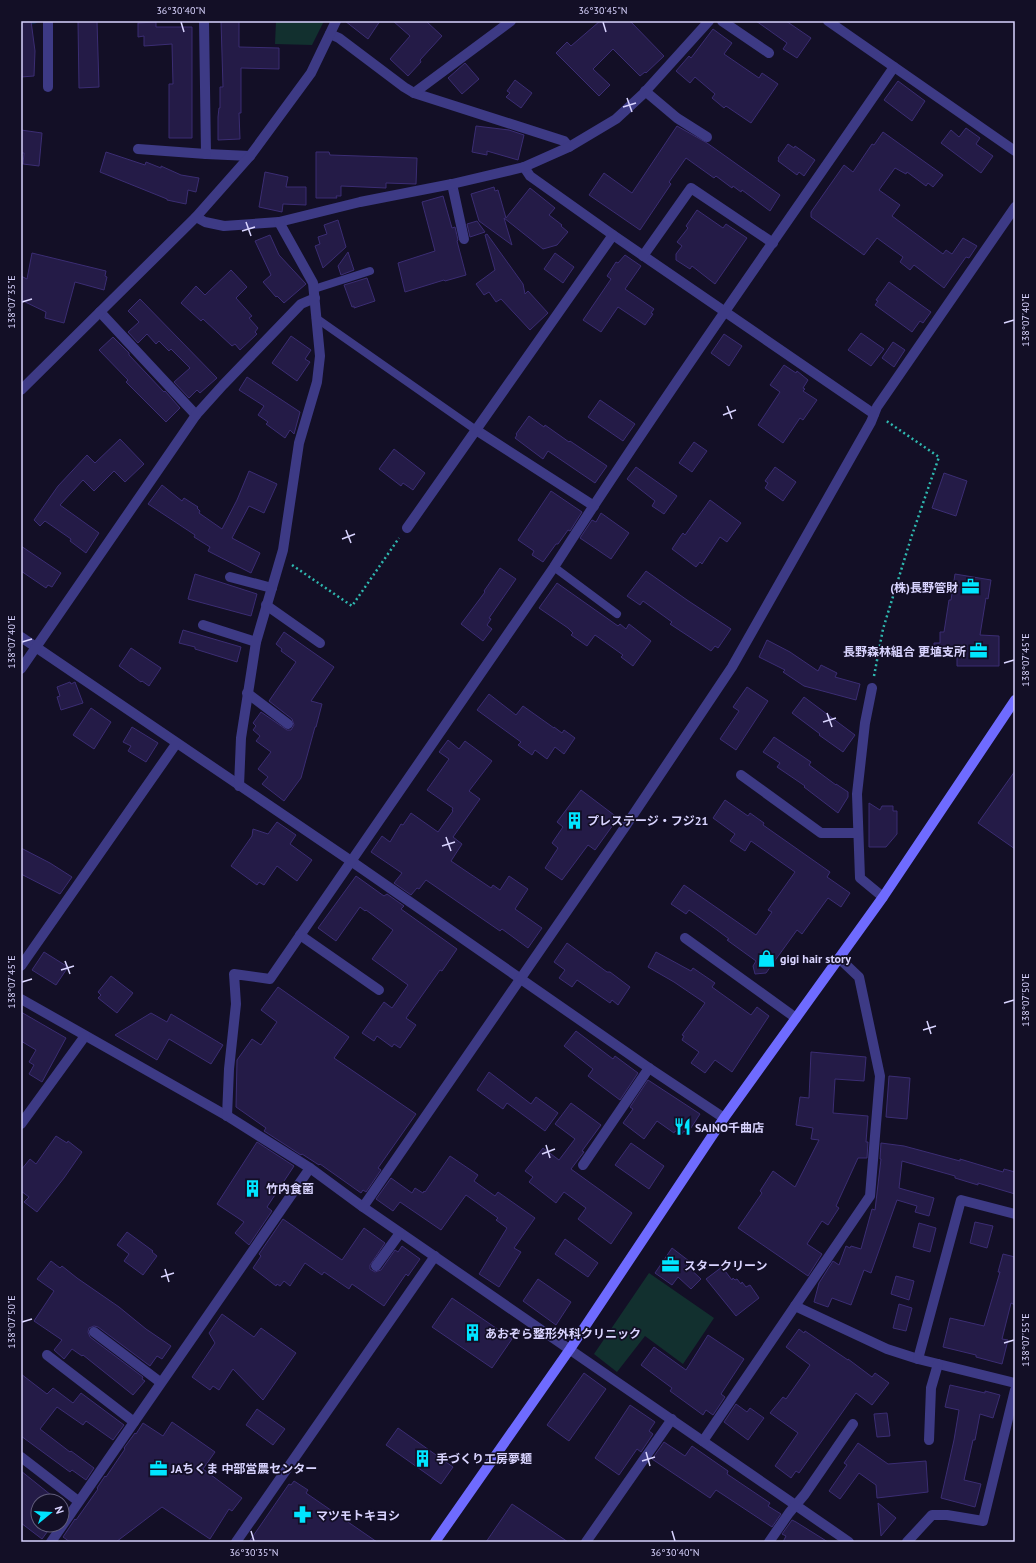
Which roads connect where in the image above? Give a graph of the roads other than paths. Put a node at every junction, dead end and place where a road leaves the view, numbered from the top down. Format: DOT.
graph roads {
  1 [pos="204,21"];
  2 [pos="336,21"];
  3 [pos="511,21"];
  4 [pos="709,21"];
  5 [pos="722,21"];
  6 [pos="828,21"];
  7 [pos="48,22"];
  8 [pos="330,34"];
  9 [pos="769,53"];
  10 [pos="894,67"];
  11 [pos="48,87"];
  12 [pos="645,91"];
  13 [pos="414,93"];
  14 [pos="707,136"];
  15 [pos="569,147"];
  16 [pos="138,149"];
  17 [pos="1015,151"];
  18 [pos="206,154"];
  19 [pos="250,156"];
  20 [pos="524,167"];
  21 [pos="452,184"];
  22 [pos="1015,207"];
  23 [pos="196,217"];
  24 [pos="280,222"];
  25 [pos="613,235"];
  26 [pos="464,239"];
  27 [pos="773,243"];
  28 [pos="643,256"];
  29 [pos="370,271"];
  30 [pos="314,294"];
  31 [pos="100,312"];
  32 [pos="725,312"];
  33 [pos="316,318"];
  34 [pos="21,390"];
  35 [pos="874,414"];
  36 [pos="196,415"];
  37 [pos="476,430"];
  38 [pos="594,506"];
  39 [pos="407,528"];
  40 [pos="554,567"];
  41 [pos="230,577"];
  42 [pos="272,588"];
  43 [pos="266,605"];
  44 [pos="617,614"];
  45 [pos="204,625"];
  46 [pos="21,638"];
  47 [pos="256,642"];
  48 [pos="320,643"];
  49 [pos="36,648"];
  50 [pos="21,668"];
  51 [pos="872,688"];
  52 [pos="247,693"];
  53 [pos="1015,700"];
  54 [pos="288,724"];
  55 [pos="176,744"];
  56 [pos="740,775"];
  57 [pos="239,786"];
  58 [pos="858,833"];
  59 [pos="350,861"];
  60 [pos="883,897"];
  61 [pos="300,935"];
  62 [pos="685,938"];
  63 [pos="839,958"];
  64 [pos="21,966"];
  65 [pos="520,979"];
  66 [pos="379,990"];
  67 [pos="21,1000"];
  68 [pos="796,1018"];
  69 [pos="85,1036"];
  70 [pos="649,1068"];
  71 [pos="227,1116"];
  72 [pos="724,1118"];
  73 [pos="21,1124"];
  74 [pos="583,1165"];
  75 [pos="310,1168"];
  76 [pos="364,1207"];
  77 [pos="1015,1214"];
  78 [pos="400,1232"];
  79 [pos="435,1256"];
  80 [pos="376,1266"];
  81 [pos="795,1306"];
  82 [pos="94,1332"];
  83 [pos="570,1349"];
  84 [pos="47,1355"];
  85 [pos="918,1359"];
  86 [pos="938,1364"];
  87 [pos="160,1382"];
  88 [pos="1015,1383"];
  89 [pos="1015,1390"];
  90 [pos="672,1419"];
  91 [pos="134,1422"];
  92 [pos="853,1424"];
  93 [pos="929,1440"];
  94 [pos="703,1441"];
  95 [pos="21,1457"];
  96 [pos="78,1501"];
  97 [pos="796,1505"];
  98 [pos="51,1542"];
  99 [pos="236,1542"];
  100 [pos="435,1542"];
  101 [pos="586,1542"];
  102 [pos="769,1542"];
  103 [pos="848,1542"];
  104 [pos="907,1542"];
  1 -- 18 [label="street"];
  2 -- 8 [label="street"];
  3 -- 13 [label="street"];
  4 -- 12 [label="street"];
  5 -- 9 [label="street"];
  6 -- 10 [label="street"];
  7 -- 11 [label="street"];
  8 -- 13 [label="street"];
  8 -- 19 [label="street"];
  10 -- 17 [label="street"];
  10 -- 27 [label="street"];
  12 -- 14 [label="street"];
  12 -- 15 [label="street"];
  13 -- 15 [label="street"];
  15 -- 20 [label="street"];
  16 -- 18 [label="street"];
  18 -- 19 [label="street"];
  19 -- 23 [label="street"];
  20 -- 21 [label="street"];
  20 -- 25 [label="street"];
  21 -- 24 [label="street"];
  21 -- 26 [label="street"];
  22 -- 35 [label="street"];
  23 -- 24 [label="street"];
  23 -- 31 [label="street"];
  24 -- 30 [label="street"];
  25 -- 28 [label="street"];
  25 -- 37 [label="street"];
  27 -- 28 [label="street"];
  27 -- 32 [label="street"];
  28 -- 32 [label="street"];
  29 -- 30 [label="lane"];
  30 -- 33 [label="street"];
  30 -- 36 [label="street"];
  31 -- 34 [label="street"];
  31 -- 36 [label="street"];
  32 -- 35 [label="street"];
  32 -- 38 [label="street"];
  33 -- 37 [label="lane"];
  33 -- 42 [label="street"];
  35 -- 65 [label="street"];
  36 -- 49 [label="street"];
  37 -- 38 [label="street"];
  37 -- 39 [label="street"];
  38 -- 40 [label="street"];
  40 -- 44 [label="lane"];
  40 -- 59 [label="street"];
  41 -- 42 [label="street"];
  42 -- 43 [label="street"];
  43 -- 47 [label="street"];
  43 -- 48 [label="street"];
  45 -- 47 [label="street"];
  46 -- 49 [label="street"];
  47 -- 52 [label="street"];
  49 -- 50 [label="street"];
  49 -- 55 [label="street"];
  51 -- 58 [label="street"];
  52 -- 54 [label="street"];
  52 -- 57 [label="street"];
  53 -- 60 [label="street"];
  55 -- 57 [label="street"];
  55 -- 64 [label="street"];
  56 -- 58 [label="street"];
  57 -- 59 [label="street"];
  58 -- 60 [label="street"];
  59 -- 61 [label="street"];
  59 -- 65 [label="street"];
  60 -- 63 [label="street"];
  61 -- 66 [label="street"];
  61 -- 71 [label="street"];
  62 -- 68 [label="street"];
  63 -- 68 [label="street"];
  63 -- 81 [label="street"];
  65 -- 70 [label="street"];
  65 -- 76 [label="street"];
  67 -- 69 [label="street"];
  68 -- 72 [label="street"];
  69 -- 71 [label="street"];
  69 -- 73 [label="street"];
  70 -- 72 [label="street"];
  70 -- 74 [label="street"];
  71 -- 75 [label="street"];
  72 -- 83 [label="street"];
  75 -- 76 [label="street"];
  75 -- 87 [label="street"];
  76 -- 78 [label="street"];
  77 -- 85 [label="street"];
  78 -- 79 [label="street"];
  78 -- 80 [label="street"];
  79 -- 83 [label="street"];
  79 -- 99 [label="street"];
  81 -- 85 [label="street"];
  81 -- 94 [label="street"];
  82 -- 87 [label="street"];
  83 -- 90 [label="street"];
  83 -- 100 [label="street"];
  84 -- 91 [label="street"];
  85 -- 86 [label="street"];
  86 -- 88 [label="street"];
  86 -- 93 [label="street"];
  87 -- 91 [label="street"];
  89 -- 104 [label="street"];
  90 -- 94 [label="street"];
  90 -- 101 [label="street"];
  91 -- 96 [label="street"];
  92 -- 97 [label="street"];
  94 -- 97 [label="street"];
  95 -- 96 [label="street"];
  96 -- 98 [label="street"];
  97 -- 102 [label="street"];
  97 -- 103 [label="street"];
}
